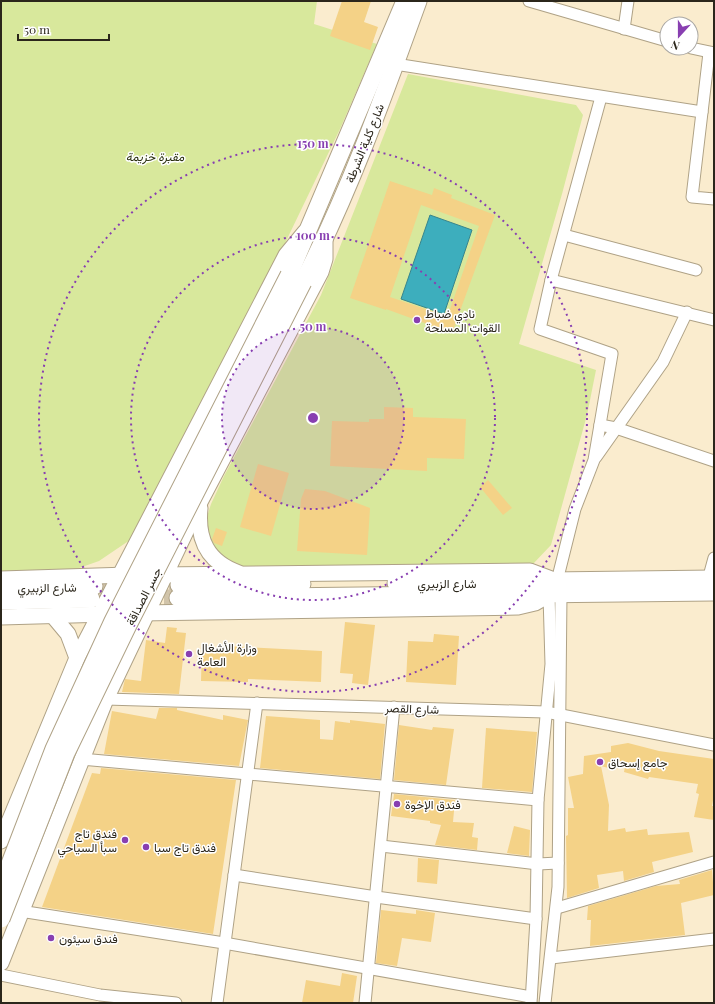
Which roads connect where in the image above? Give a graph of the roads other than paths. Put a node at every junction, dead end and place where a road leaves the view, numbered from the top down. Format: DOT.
graph roads {
  1 [pos="405,1"];
  2 [pos="418,1"];
  3 [pos="529,1"];
  4 [pos="628,1"];
  5 [pos="624,29"];
  6 [pos="659,39"];
  7 [pos="699,50"];
  8 [pos="712,53"];
  9 [pos="395,64"];
  10 [pos="601,97"];
  11 [pos="702,112"];
  12 [pos="714,199"];
  13 [pos="307,230"];
  14 [pos="564,235"];
  15 [pos="325,239"];
  16 [pos="696,270"];
  17 [pos="296,279"];
  18 [pos="551,280"];
  19 [pos="687,312"];
  20 [pos="714,320"];
  21 [pos="600,425"];
  22 [pos="616,428"];
  23 [pos="594,460"];
  24 [pos="714,462"];
  25 [pos="200,502"];
  26 [pos="714,558"];
  27 [pos="119,575"];
  28 [pos="165,575"];
  29 [pos="243,575"];
  30 [pos="1,579"];
  31 [pos="712,584"];
  32 [pos="1,588"];
  33 [pos="556,590"];
  34 [pos="178,591"];
  35 [pos="134,594"];
  36 [pos="609,594"];
  37 [pos="714,600"];
  38 [pos="1,602"];
  39 [pos="148,612"];
  40 [pos="100,615"];
  41 [pos="53,616"];
  42 [pos="1,617"];
  43 [pos="77,658"];
  44 [pos="106,699"];
  45 [pos="257,703"];
  46 [pos="394,707"];
  47 [pos="546,712"];
  48 [pos="561,714"];
  49 [pos="714,745"];
  50 [pos="81,759"];
  51 [pos="248,775"];
  52 [pos="386,786"];
  53 [pos="538,800"];
  54 [pos="1,840"];
  55 [pos="382,846"];
  56 [pos="714,862"];
  57 [pos="558,863"];
  58 [pos="538,864"];
  59 [pos="234,875"];
  60 [pos="1,886"];
  61 [pos="376,897"];
  62 [pos="557,908"];
  63 [pos="20,911"];
  64 [pos="1,919"];
  65 [pos="536,919"];
  66 [pos="714,939"];
  67 [pos="224,943"];
  68 [pos="551,958"];
  69 [pos="1,963"];
  70 [pos="369,969"];
  71 [pos="1,975"];
  72 [pos="97,999"];
  73 [pos="531,1000"];
  74 [pos="176,1003"];
  75 [pos="216,1003"];
  76 [pos="365,1003"];
  77 [pos="546,1003"];
  1 -- 13 [label="main road, شارع كلية الشرطة"];
  2 -- 9 [label="main road, شارع كلية الشرطة"];
  3 -- 5 [label="street"];
  4 -- 5 [label="street"];
  5 -- 6 [label="street"];
  7 -- 8 [label="street"];
  8 -- 11 [label="street"];
  9 -- 10 [label="street"];
  9 -- 15 [label="main road, شارع كلية الشرطة"];
  10 -- 11 [label="street"];
  10 -- 14 [label="street"];
  11 -- 12 [label="street"];
  13 -- 17 [label="main road, شارع كلية الشرطة"];
  13 -- 27 [label="main road"];
  14 -- 16 [label="street"];
  14 -- 18 [label="street"];
  15 -- 17 [label="main road, شارع كلية الشرطة"];
  15 -- 25 [label="main road"];
  17 -- 60 [label="main road, جسر الصداقة, bridge"];
  17 -- 64 [label="main road, جسر الصداقة, bridge"];
  18 -- 19 [label="street"];
  18 -- 21 [label="street"];
  19 -- 20 [label="street"];
  19 -- 22 [label="street"];
  21 -- 22 [label="street"];
  21 -- 23 [label="street"];
  22 -- 23 [label="street"];
  22 -- 24 [label="street"];
  23 -- 33 [label="street"];
  25 -- 28 [label="main road"];
  25 -- 29 [label="main road"];
  26 -- 31 [label="street"];
  27 -- 28 [label="main road"];
  27 -- 30 [label="main road"];
  27 -- 35 [label="main road"];
  27 -- 40 [label="main road"];
  28 -- 29 [label="main road"];
  28 -- 35 [label="main road"];
  28 -- 39 [label="main road"];
  29 -- 33 [label="main road"];
  31 -- 33 [label="main road, شارع الزبيري"];
  31 -- 36 [label="main road, شارع الزبيري"];
  32 -- 38 [label="main road, شارع الزبيري"];
  33 -- 34 [label="main road, شارع الزبيري"];
  33 -- 36 [label="main road, شارع الزبيري"];
  33 -- 39 [label="main road"];
  33 -- 47 [label="street"];
  33 -- 48 [label="street"];
  35 -- 39 [label="main road"];
  35 -- 40 [label="main road"];
  36 -- 37 [label="main road, شارع الزبيري"];
  39 -- 40 [label="main road"];
  39 -- 44 [label="main road"];
  40 -- 41 [label="main road"];
  40 -- 43 [label="main road"];
  41 -- 42 [label="main road"];
  41 -- 43 [label="main road"];
  43 -- 54 [label="main road"];
  44 -- 45 [label="street, شارع القصر"];
  44 -- 50 [label="main road"];
  45 -- 46 [label="street, شارع القصر"];
  45 -- 51 [label="street"];
  46 -- 47 [label="street, شارع القصر"];
  46 -- 52 [label="street"];
  47 -- 48 [label="street, شارع القصر"];
  47 -- 53 [label="street"];
  48 -- 49 [label="street, شارع القصر"];
  48 -- 57 [label="street"];
  50 -- 51 [label="street"];
  50 -- 63 [label="main road"];
  51 -- 52 [label="street"];
  51 -- 59 [label="street"];
  52 -- 53 [label="street"];
  52 -- 55 [label="street"];
  53 -- 58 [label="street"];
  55 -- 58 [label="street"];
  55 -- 61 [label="street"];
  56 -- 62 [label="street"];
  57 -- 58 [label="street"];
  57 -- 62 [label="street"];
  58 -- 65 [label="street"];
  59 -- 61 [label="street"];
  59 -- 67 [label="street"];
  61 -- 65 [label="street"];
  61 -- 70 [label="street"];
  62 -- 68 [label="street"];
  63 -- 67 [label="street"];
  63 -- 69 [label="main road"];
  65 -- 73 [label="street"];
  66 -- 68 [label="street"];
  67 -- 70 [label="street"];
  67 -- 75 [label="street"];
  68 -- 77 [label="street"];
  70 -- 73 [label="street"];
  70 -- 76 [label="street"];
  71 -- 72 [label="street"];
  72 -- 74 [label="street"];
}
